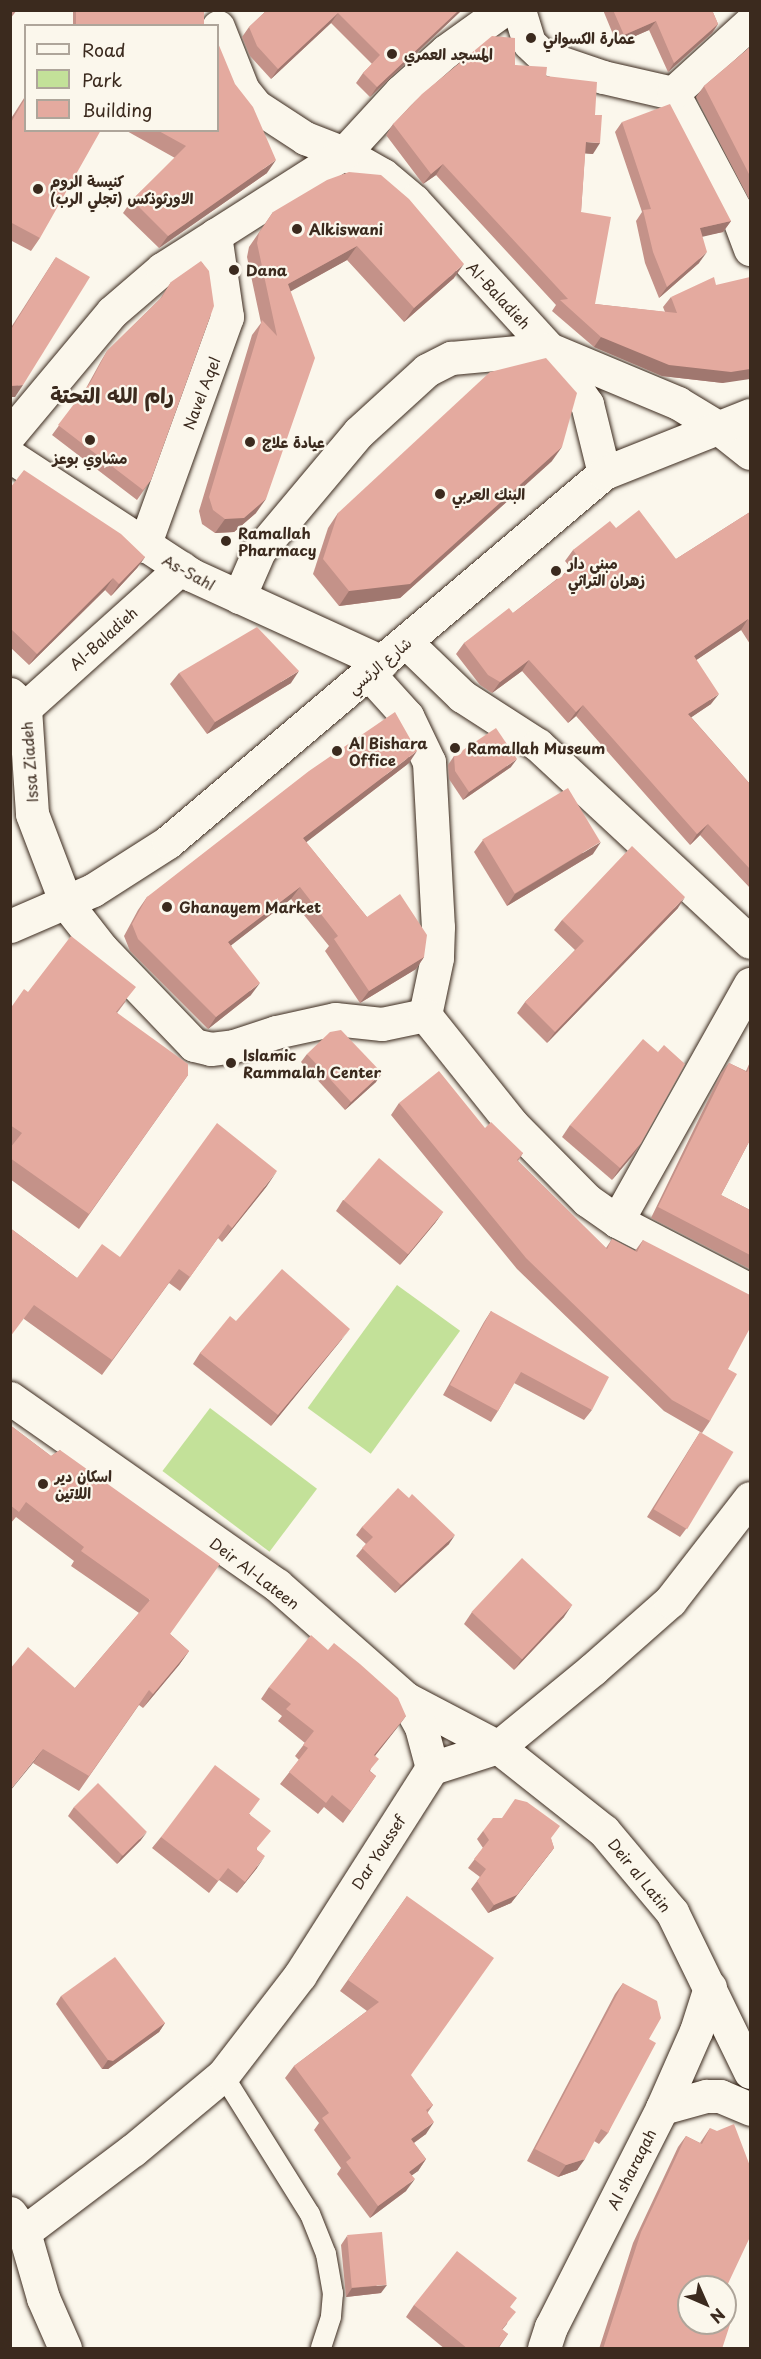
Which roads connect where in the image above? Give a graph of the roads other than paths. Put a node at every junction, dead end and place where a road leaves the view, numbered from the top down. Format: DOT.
graph roads {
  1 [pos="502,10"];
  2 [pos="519,10"];
  3 [pos="750,23"];
  4 [pos="219,31"];
  5 [pos="673,93"];
  6 [pos="344,153"];
  7 [pos="215,235"];
  8 [pos="750,249"];
  9 [pos="549,349"];
  10 [pos="750,415"];
  11 [pos="716,426"];
  12 [pos="10,434"];
  13 [pos="750,453"];
  14 [pos="10,456"];
  15 [pos="604,473"];
  16 [pos="144,546"];
  17 [pos="181,568"];
  18 [pos="238,597"];
  19 [pos="386,659"];
  20 [pos="18,701"];
  21 [pos="21,824"];
  22 [pos="66,903"];
  23 [pos="10,926"];
  24 [pos="750,942"];
  25 [pos="750,984"];
  26 [pos="425,1015"];
  27 [pos="617,1221"];
  28 [pos="750,1290"];
  29 [pos="10,1398"];
  30 [pos="750,1498"];
  31 [pos="405,1698"];
  32 [pos="498,1747"];
  33 [pos="432,1768"];
  34 [pos="710,1987"];
  35 [pos="750,2072"];
  36 [pos="223,2074"];
  37 [pos="662,2108"];
  38 [pos="750,2109"];
  39 [pos="17,2223"];
  40 [pos="65,2349"];
  41 [pos="321,2349"];
  42 [pos="544,2349"];
  1 -- 6 [label="street"];
  2 -- 5 [label="street"];
  3 -- 5 [label="street"];
  4 -- 6 [label="street, Al-Baladieh"];
  5 -- 8 [label="street"];
  6 -- 7 [label="street"];
  6 -- 9 [label="street, Al-Baladieh"];
  7 -- 12 [label="street"];
  7 -- 16 [label="street, Navel Aqel"];
  9 -- 11 [label="street"];
  9 -- 15 [label="street, Al-Baladieh"];
  9 -- 18 [label="street"];
  10 -- 11 [label="street, شارع الرئسي"];
  11 -- 13 [label="street"];
  11 -- 15 [label="street, شارع الرئسي"];
  14 -- 16 [label="street, As-Sahl"];
  15 -- 19 [label="street, شارع الرئسي"];
  16 -- 17 [label="street, As-Sahl"];
  17 -- 18 [label="street, As-Sahl"];
  17 -- 20 [label="street, Al-Baladieh"];
  18 -- 19 [label="street, As-Sahl"];
  19 -- 22 [label="street, شارع الرئسي"];
  19 -- 24 [label="street"];
  19 -- 26 [label="street"];
  20 -- 21 [label="street, Issa Ziadeh"];
  21 -- 22 [label="street, Issa Ziadeh"];
  22 -- 23 [label="street, شارع الرئسي"];
  22 -- 26 [label="street, Issa Ziadeh"];
  25 -- 27 [label="street"];
  26 -- 27 [label="street"];
  27 -- 28 [label="street"];
  29 -- 31 [label="street, Deir Al-Lateen"];
  30 -- 32 [label="street"];
  31 -- 32 [label="street, Deir Al-Lateen"];
  31 -- 33 [label="street"];
  32 -- 33 [label="street"];
  32 -- 34 [label="street, Deir al Latin"];
  33 -- 36 [label="street, Dar Youssef"];
  34 -- 35 [label="street, Deir al Latin"];
  34 -- 37 [label="street, Al sharaqah"];
  36 -- 39 [label="street, Dar Youssef"];
  36 -- 41 [label="lane"];
  37 -- 38 [label="street"];
  37 -- 42 [label="street, Al sharaqah"];
  39 -- 40 [label="street"];
}
